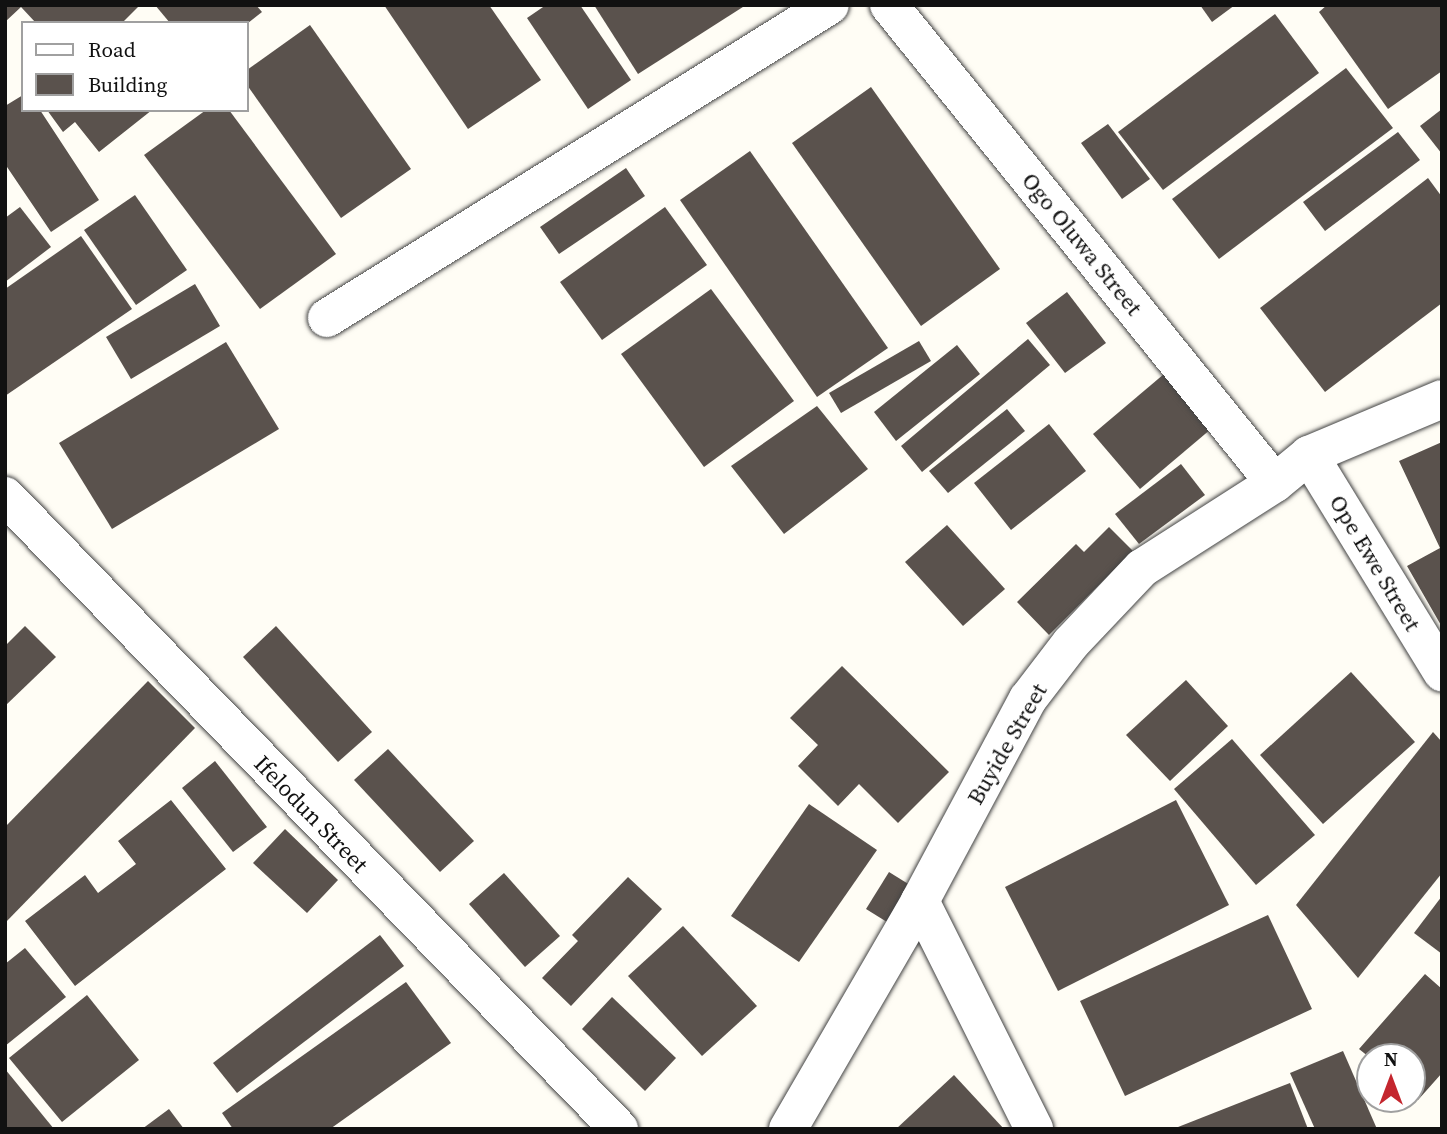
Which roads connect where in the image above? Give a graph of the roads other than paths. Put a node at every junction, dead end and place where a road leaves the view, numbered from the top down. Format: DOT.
graph roads {
  1 [pos="830,5"];
  2 [pos="889,5"];
  3 [pos="327,318"];
  4 [pos="1442,399"];
  5 [pos="1309,455"];
  6 [pos="1275,483"];
  7 [pos="5,496"];
  8 [pos="1442,672"];
  9 [pos="920,901"];
  10 [pos="619,1129"];
  11 [pos="788,1129"];
  12 [pos="1034,1129"];
  1 -- 3 [label="street"];
  2 -- 6 [label="street, Ogo Oluwa Street"];
  4 -- 5 [label="street, Buyide Street"];
  5 -- 6 [label="street, Buyide Street"];
  5 -- 8 [label="street, Ope Ewe Street"];
  6 -- 9 [label="street, Buyide Street"];
  7 -- 10 [label="street, Ifelodun Street"];
  9 -- 11 [label="street, Buyide Street"];
  9 -- 12 [label="street"];
}
